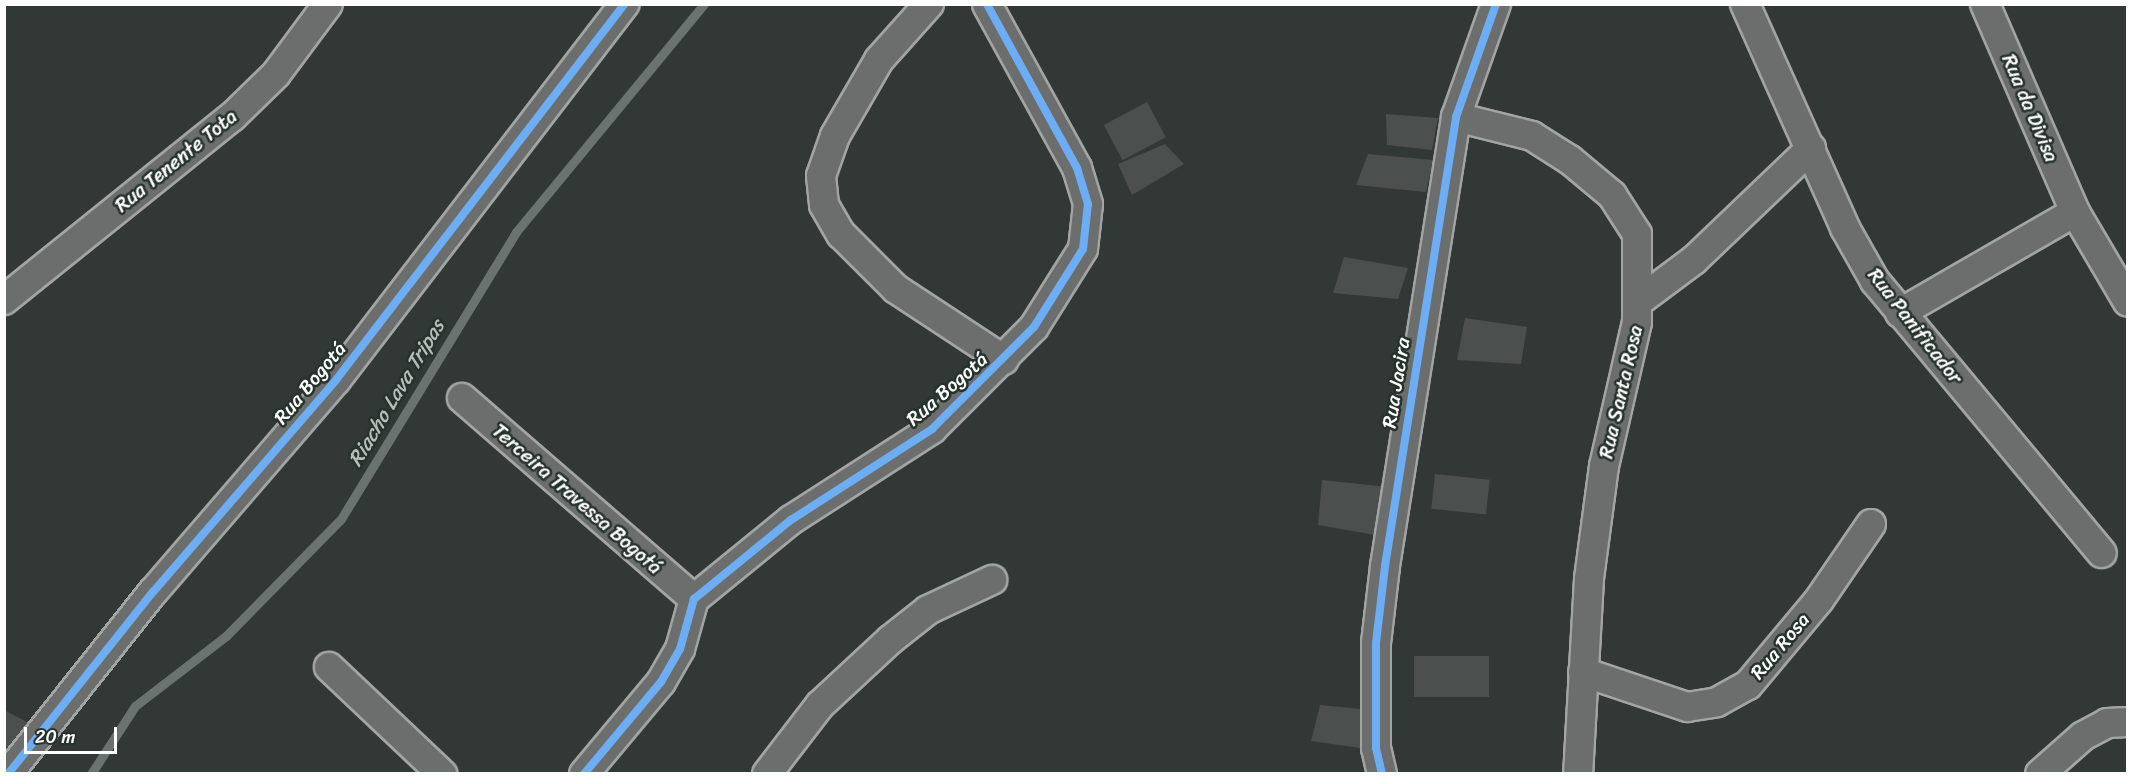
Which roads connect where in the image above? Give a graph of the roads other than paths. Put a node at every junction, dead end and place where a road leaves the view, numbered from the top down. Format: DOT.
graph roads {
  1 [pos="328,4"];
  2 [pos="625,4"];
  3 [pos="929,4"];
  4 [pos="987,4"];
  5 [pos="1496,4"];
  6 [pos="1745,4"];
  7 [pos="1985,4"];
  8 [pos="1456,117"];
  9 [pos="1811,148"];
  10 [pos="2075,212"];
  11 [pos="4,300"];
  12 [pos="1639,301"];
  13 [pos="2127,302"];
  14 [pos="1900,313"];
  15 [pos="1004,360"];
  16 [pos="462,398"];
  17 [pos="1871,524"];
  18 [pos="2102,553"];
  19 [pos="992,580"];
  20 [pos="694,598"];
  21 [pos="329,667"];
  22 [pos="1583,672"];
  23 [pos="2127,722"];
  24 [pos="774,771"];
  25 [pos="8,774"];
  26 [pos="442,774"];
  27 [pos="584,774"];
  28 [pos="1382,774"];
  29 [pos="1578,774"];
  30 [pos="2040,774"];
  1 -- 11 [label="street, Rua Tenente Tota"];
  2 -- 25 [label="street, Rua Bogotá"];
  3 -- 15 [label="street"];
  4 -- 15 [label="street, Rua Bogotá"];
  5 -- 8 [label="street, Rua Jacira"];
  6 -- 9 [label="street, Rua Panificador"];
  7 -- 10 [label="street, Rua da Divisa"];
  8 -- 12 [label="street, Rua Santa Rosa"];
  8 -- 28 [label="street, Rua Jacira"];
  9 -- 12 [label="street"];
  9 -- 14 [label="street, Rua Panificador"];
  10 -- 13 [label="street, Rua da Divisa"];
  10 -- 14 [label="street"];
  12 -- 22 [label="street, Rua Santa Rosa"];
  14 -- 18 [label="street, Rua Panificador"];
  15 -- 20 [label="street, Rua Bogotá"];
  16 -- 20 [label="street, Terceira Travessa Bogotá"];
  17 -- 22 [label="street, Rua Rosa"];
  19 -- 24 [label="street"];
  20 -- 27 [label="street"];
  21 -- 26 [label="street"];
  22 -- 29 [label="street, Rua Santa Rosa"];
  23 -- 30 [label="street"];
}
